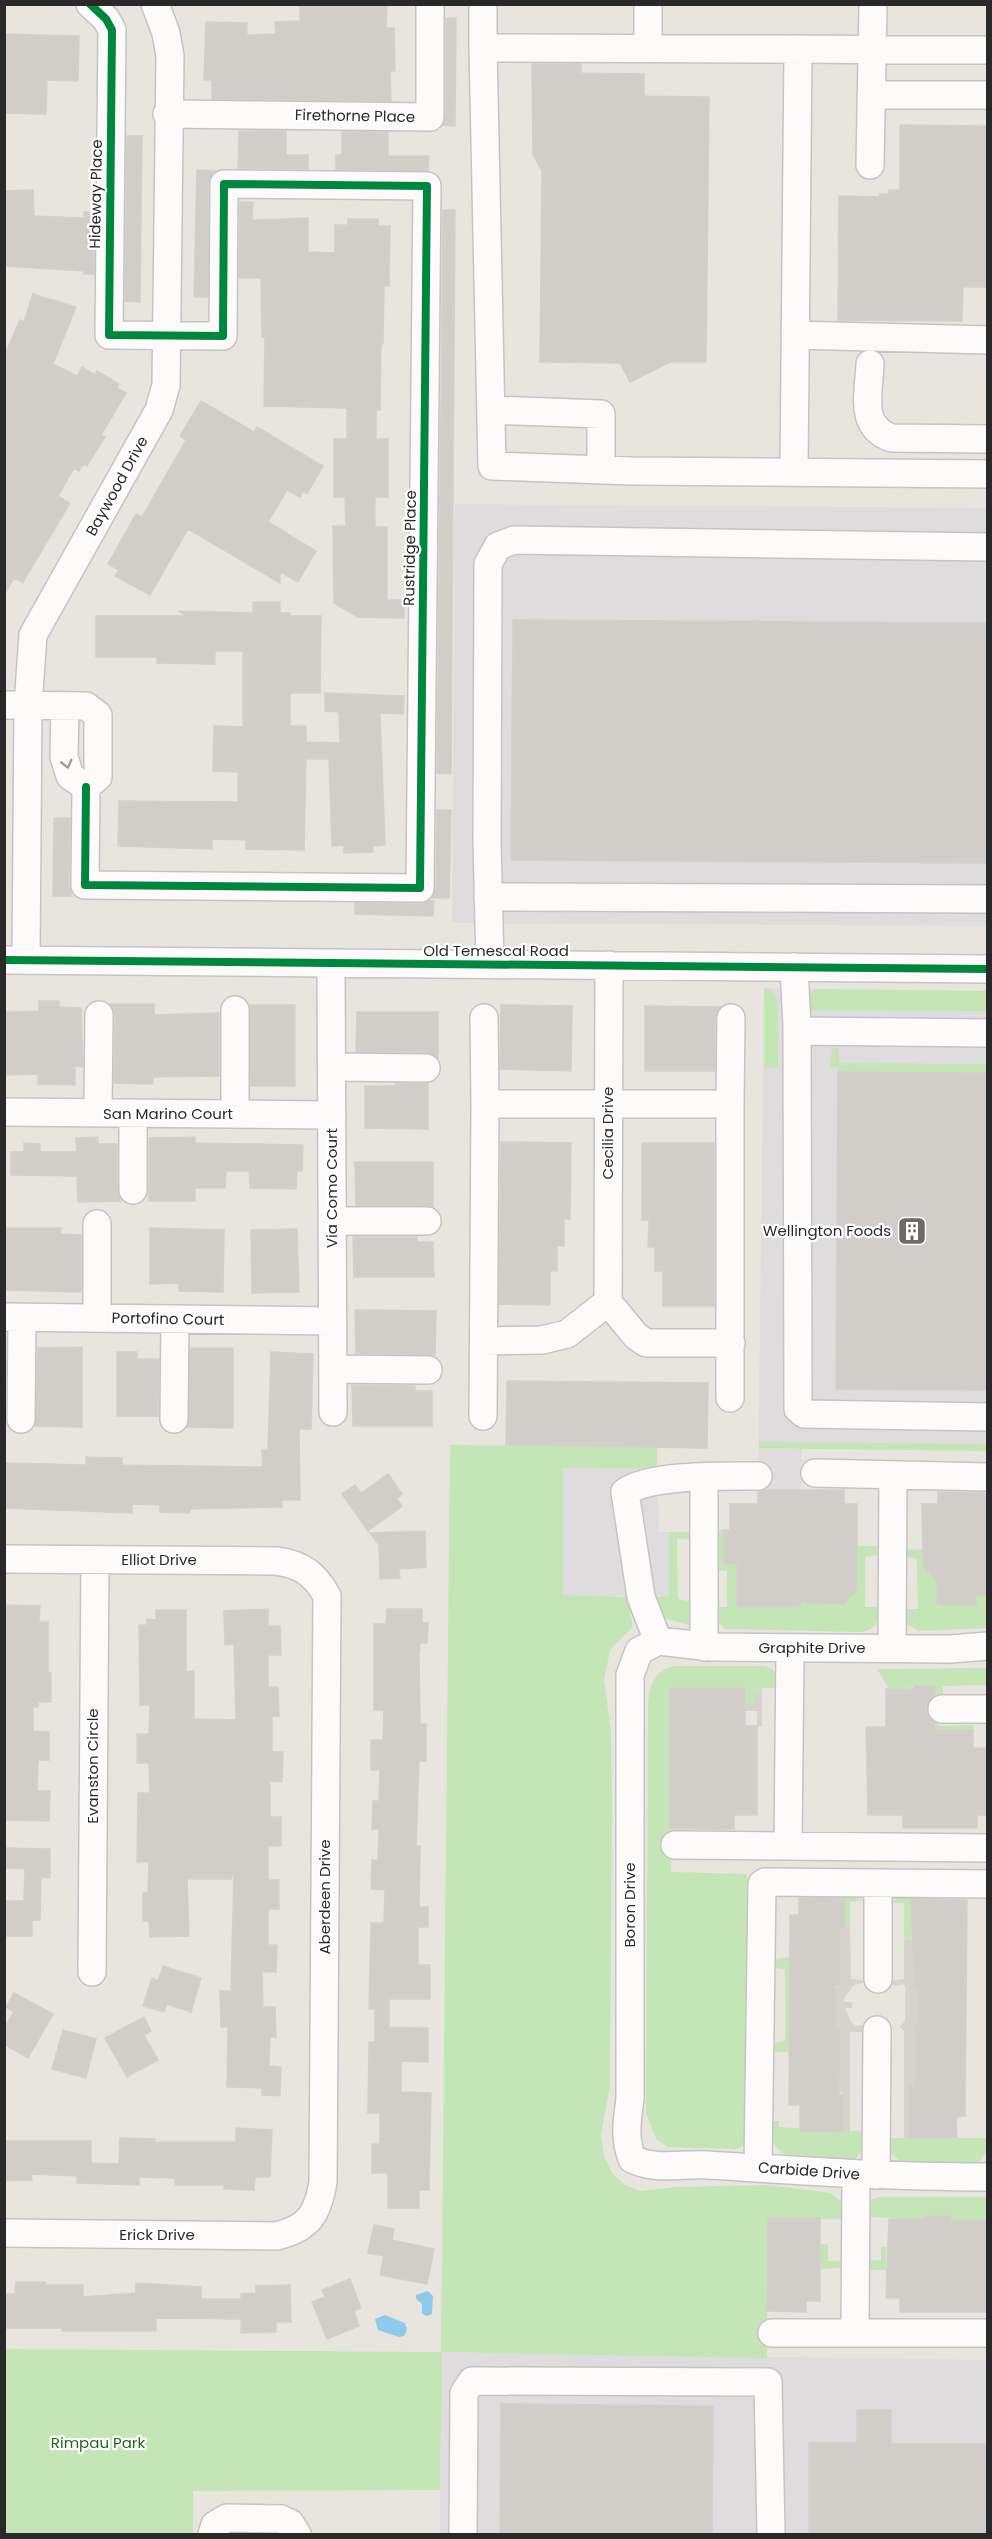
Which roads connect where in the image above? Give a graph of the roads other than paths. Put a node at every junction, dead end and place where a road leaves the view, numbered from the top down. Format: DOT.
graph roads {
  1 [pos="90,4"];
  2 [pos="155,4"];
  3 [pos="430,4"];
  4 [pos="483,4"];
  5 [pos="648,4"];
  6 [pos="873,4"];
  7 [pos="483,48"];
  8 [pos="648,48"];
  9 [pos="798,49"];
  10 [pos="872,50"];
  11 [pos="987,50"];
  12 [pos="871,95"];
  13 [pos="987,95"];
  14 [pos="167,114"];
  15 [pos="870,165"];
  16 [pos="167,335"];
  17 [pos="795,335"];
  18 [pos="987,340"];
  19 [pos="870,364"];
  20 [pos="491,410"];
  21 [pos="987,439"];
  22 [pos="601,470"];
  23 [pos="794,471"];
  24 [pos="987,474"];
  25 [pos="987,547"];
  26 [pos="16,705"];
  27 [pos="488,897"];
  28 [pos="987,899"];
  29 [pos="15,960"];
  30 [pos="331,964"];
  31 [pos="490,964"];
  32 [pos="609,965"];
  33 [pos="794,967"];
  34 [pos="987,969"];
  35 [pos="235,1010"];
  36 [pos="99,1015"];
  37 [pos="484,1018"];
  38 [pos="731,1018"];
  39 [pos="797,1025"];
  40 [pos="987,1033"];
  41 [pos="332,1067"];
  42 [pos="426,1068"];
  43 [pos="485,1104"];
  44 [pos="609,1104"];
  45 [pos="730,1104"];
  46 [pos="4,1112"];
  47 [pos="98,1113"];
  48 [pos="133,1113"];
  49 [pos="235,1114"];
  50 [pos="332,1115"];
  51 [pos="133,1190"];
  52 [pos="332,1221"];
  53 [pos="427,1221"];
  54 [pos="97,1224"];
  55 [pos="608,1302"];
  56 [pos="13,1317"];
  57 [pos="97,1318"];
  58 [pos="175,1319"];
  59 [pos="332,1321"];
  60 [pos="484,1341"];
  61 [pos="731,1344"];
  62 [pos="333,1369"];
  63 [pos="428,1370"];
  64 [pos="730,1398"];
  65 [pos="333,1412"];
  66 [pos="483,1416"];
  67 [pos="987,1417"];
  68 [pos="21,1419"];
  69 [pos="174,1419"];
  70 [pos="815,1473"];
  71 [pos="758,1476"];
  72 [pos="704,1477"];
  73 [pos="893,1477"];
  74 [pos="987,1477"];
  75 [pos="4,1559"];
  76 [pos="95,1560"];
  77 [pos="311,1572"];
  78 [pos="649,1646"];
  79 [pos="987,1646"];
  80 [pos="704,1647"];
  81 [pos="790,1648"];
  82 [pos="892,1648"];
  83 [pos="942,1709"];
  84 [pos="987,1709"];
  85 [pos="675,1845"];
  86 [pos="788,1846"];
  87 [pos="987,1848"];
  88 [pos="878,1883"];
  89 [pos="987,1884"];
  90 [pos="92,1972"];
  91 [pos="878,1979"];
  92 [pos="877,2030"];
  93 [pos="632,2159"];
  94 [pos="758,2168"];
  95 [pos="866,2175"];
  96 [pos="987,2177"];
  97 [pos="306,2223"];
  98 [pos="4,2234"];
  99 [pos="772,2333"];
  100 [pos="855,2333"];
  101 [pos="987,2333"];
  102 [pos="212,2535"];
  103 [pos="225,2535"];
  104 [pos="273,2535"];
  105 [pos="297,2535"];
  106 [pos="463,2535"];
  107 [pos="771,2535"];
  1 -- 16 [label="street, Hideway Place"];
  2 -- 14 [label="street, Baywood Drive"];
  3 -- 14 [label="street, Firethorne Place"];
  4 -- 7 [label="street"];
  5 -- 8 [label="street"];
  6 -- 10 [label="street"];
  7 -- 8 [label="street"];
  7 -- 20 [label="street"];
  8 -- 9 [label="street"];
  9 -- 10 [label="street"];
  9 -- 17 [label="street"];
  10 -- 11 [label="street"];
  10 -- 12 [label="street"];
  12 -- 13 [label="street"];
  12 -- 15 [label="street"];
  14 -- 16 [label="street, Baywood Drive"];
  16 -- 26 [label="street, Baywood Drive"];
  16 -- 26 [label="street, Rustridge Place"];
  17 -- 18 [label="street"];
  17 -- 23 [label="street"];
  19 -- 21 [label="street"];
  20 -- 22 [label="street"];
  20 -- 22 [label="street"];
  22 -- 23 [label="street"];
  23 -- 24 [label="street"];
  25 -- 27 [label="street"];
  26 -- 29 [label="street, Baywood Drive"];
  27 -- 28 [label="street"];
  27 -- 31 [label="street"];
  29 -- 30 [label="street, Old Temescal Road"];
  30 -- 31 [label="street, Old Temescal Road"];
  30 -- 41 [label="street, Via Como Court"];
  31 -- 32 [label="street, Old Temescal Road"];
  32 -- 33 [label="street, Old Temescal Road"];
  32 -- 44 [label="street, Cecilia Drive"];
  33 -- 34 [label="street, Old Temescal Road"];
  33 -- 39 [label="street"];
  35 -- 49 [label="street"];
  36 -- 47 [label="street"];
  37 -- 43 [label="street"];
  38 -- 45 [label="street"];
  39 -- 40 [label="street"];
  39 -- 67 [label="street"];
  41 -- 42 [label="street"];
  41 -- 50 [label="street, Via Como Court"];
  43 -- 44 [label="street"];
  43 -- 60 [label="street"];
  44 -- 45 [label="street"];
  44 -- 55 [label="street, Cecilia Drive"];
  45 -- 61 [label="street"];
  46 -- 47 [label="street, San Marino Court"];
  47 -- 48 [label="street, San Marino Court"];
  48 -- 49 [label="street, San Marino Court"];
  48 -- 51 [label="street"];
  49 -- 50 [label="street, San Marino Court"];
  50 -- 52 [label="street, Via Como Court"];
  52 -- 53 [label="street"];
  52 -- 59 [label="street, Via Como Court"];
  54 -- 57 [label="street"];
  55 -- 60 [label="street"];
  55 -- 61 [label="street"];
  56 -- 57 [label="street, Portofino Court"];
  56 -- 68 [label="street"];
  57 -- 58 [label="street, Portofino Court"];
  58 -- 59 [label="street, Portofino Court"];
  58 -- 69 [label="street"];
  59 -- 62 [label="street, Via Como Court"];
  60 -- 66 [label="street"];
  61 -- 64 [label="street"];
  62 -- 63 [label="street"];
  62 -- 65 [label="street, Via Como Court"];
  70 -- 73 [label="street"];
  71 -- 72 [label="street"];
  72 -- 78 [label="street"];
  72 -- 80 [label="street"];
  73 -- 74 [label="street"];
  73 -- 82 [label="street"];
  75 -- 76 [label="street, Elliot Drive"];
  76 -- 77 [label="street, Elliot Drive"];
  76 -- 90 [label="street, Evanston Circle"];
  77 -- 97 [label="street, Aberdeen Drive"];
  78 -- 80 [label="street, Graphite Drive"];
  78 -- 93 [label="street, Boron Drive"];
  79 -- 82 [label="street, Graphite Drive"];
  80 -- 81 [label="street, Graphite Drive"];
  81 -- 82 [label="street, Graphite Drive"];
  81 -- 86 [label="street"];
  83 -- 84 [label="street"];
  85 -- 86 [label="street"];
  86 -- 87 [label="street"];
  88 -- 89 [label="street"];
  88 -- 91 [label="street"];
  88 -- 94 [label="street"];
  92 -- 95 [label="street"];
  93 -- 94 [label="street, Carbide Drive"];
  94 -- 95 [label="street, Carbide Drive"];
  95 -- 96 [label="street, Carbide Drive"];
  95 -- 100 [label="street"];
  97 -- 98 [label="street, Erick Drive"];
  99 -- 100 [label="street"];
  100 -- 101 [label="street"];
  102 -- 105 [label="street"];
  103 -- 104 [label="street"];
  106 -- 107 [label="street"];
}
